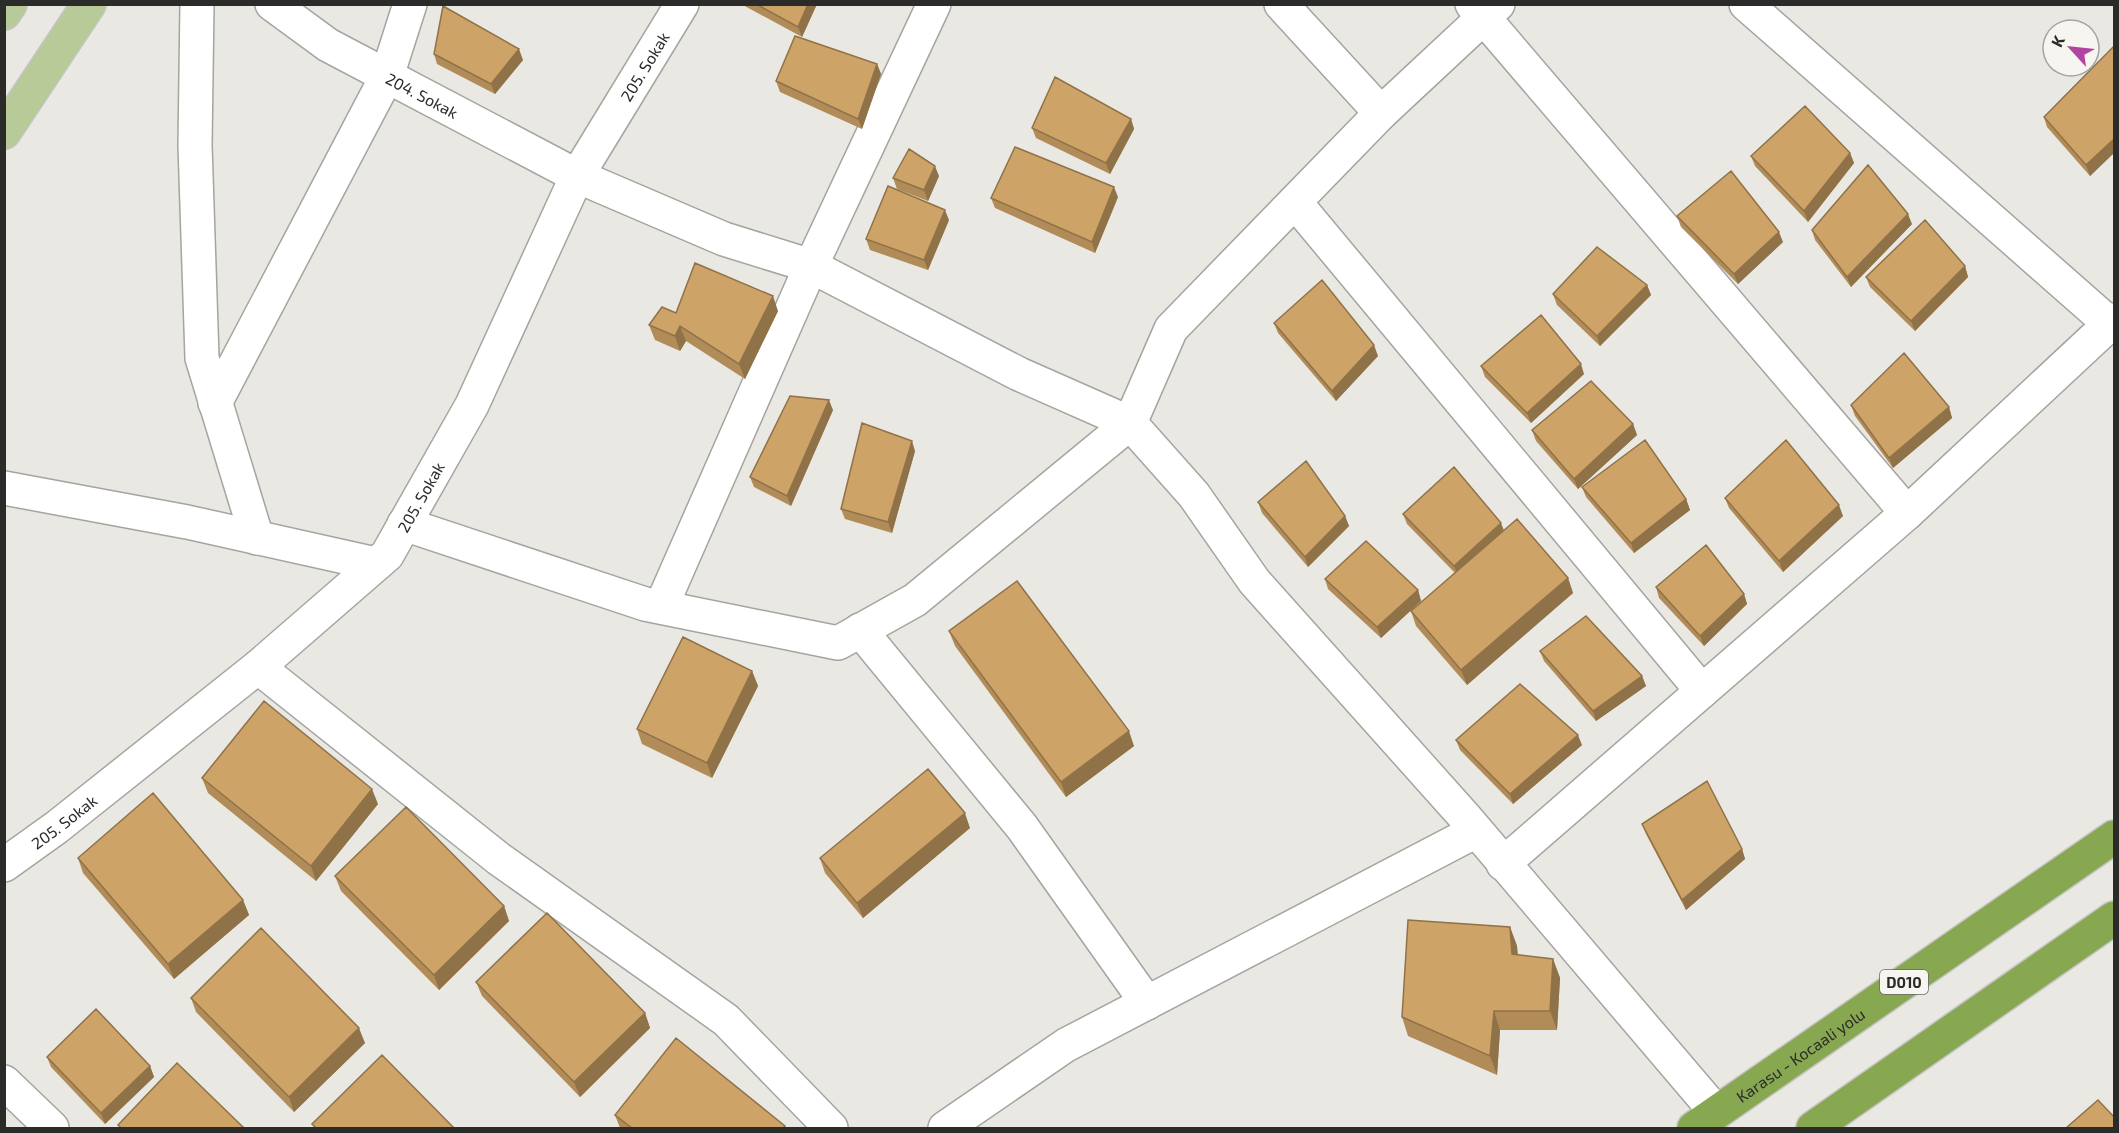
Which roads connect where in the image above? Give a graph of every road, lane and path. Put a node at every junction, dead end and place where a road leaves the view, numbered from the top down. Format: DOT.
graph roads {
  1 [pos="10,4"];
  2 [pos="89,4"];
  3 [pos="197,4"];
  4 [pos="272,4"];
  5 [pos="410,4"];
  6 [pos="682,4"];
  7 [pos="934,4"];
  8 [pos="1281,4"];
  9 [pos="1746,4"];
  10 [pos="1485,9"];
  11 [pos="4,13"];
  12 [pos="387,76"];
  13 [pos="1381,113"];
  14 [pos="4,132"];
  15 [pos="577,176"];
  16 [pos="1295,202"];
  17 [pos="811,266"];
  18 [pos="2112,322"];
  19 [pos="215,403"];
  20 [pos="1131,423"];
  21 [pos="4,488"];
  22 [pos="1907,513"];
  23 [pos="404,524"];
  24 [pos="257,537"];
  25 [pos="376,564"];
  26 [pos="661,607"];
  27 [pos="860,630"];
  28 [pos="258,667"];
  29 [pos="1702,691"];
  30 [pos="1476,831"];
  31 [pos="2115,837"];
  32 [pos="1503,864"];
  33 [pos="4,865"];
  34 [pos="2115,918"];
  35 [pos="1147,1003"];
  36 [pos="4,1082"];
  37 [pos="1705,1120"];
  38 [pos="52,1128"];
  39 [pos="831,1128"];
  40 [pos="945,1128"];
  41 [pos="1813,1128"];
  1 -- 11 [label="main road"];
  2 -- 14 [label="main road"];
  3 -- 19 [label="street"];
  4 -- 12 [label="street, 204. Sokak"];
  5 -- 12 [label="street"];
  6 -- 15 [label="street, 205. Sokak"];
  7 -- 17 [label="street"];
  8 -- 13 [label="street"];
  9 -- 18 [label="street"];
  10 -- 13 [label="street"];
  10 -- 22 [label="street"];
  12 -- 15 [label="street, 204. Sokak"];
  12 -- 19 [label="street"];
  13 -- 16 [label="street"];
  15 -- 17 [label="street, 204. Sokak"];
  15 -- 23 [label="street, 205. Sokak"];
  16 -- 20 [label="street"];
  16 -- 29 [label="street"];
  17 -- 20 [label="street, 204. Sokak"];
  17 -- 26 [label="street"];
  18 -- 22 [label="street"];
  19 -- 24 [label="street"];
  20 -- 27 [label="street"];
  20 -- 30 [label="street"];
  21 -- 24 [label="street"];
  22 -- 29 [label="street"];
  23 -- 25 [label="street, 205. Sokak"];
  23 -- 26 [label="street"];
  24 -- 25 [label="street"];
  25 -- 28 [label="street, 205. Sokak"];
  26 -- 27 [label="street"];
  27 -- 35 [label="street"];
  28 -- 33 [label="street, 205. Sokak"];
  28 -- 39 [label="street"];
  29 -- 32 [label="street"];
  30 -- 32 [label="street"];
  30 -- 35 [label="street"];
  31 -- 37 [label="highway, Karasu - Kocaali yolu / D010"];
  32 -- 37 [label="street"];
  34 -- 41 [label="highway"];
  35 -- 40 [label="street"];
  36 -- 38 [label="street"];
}
